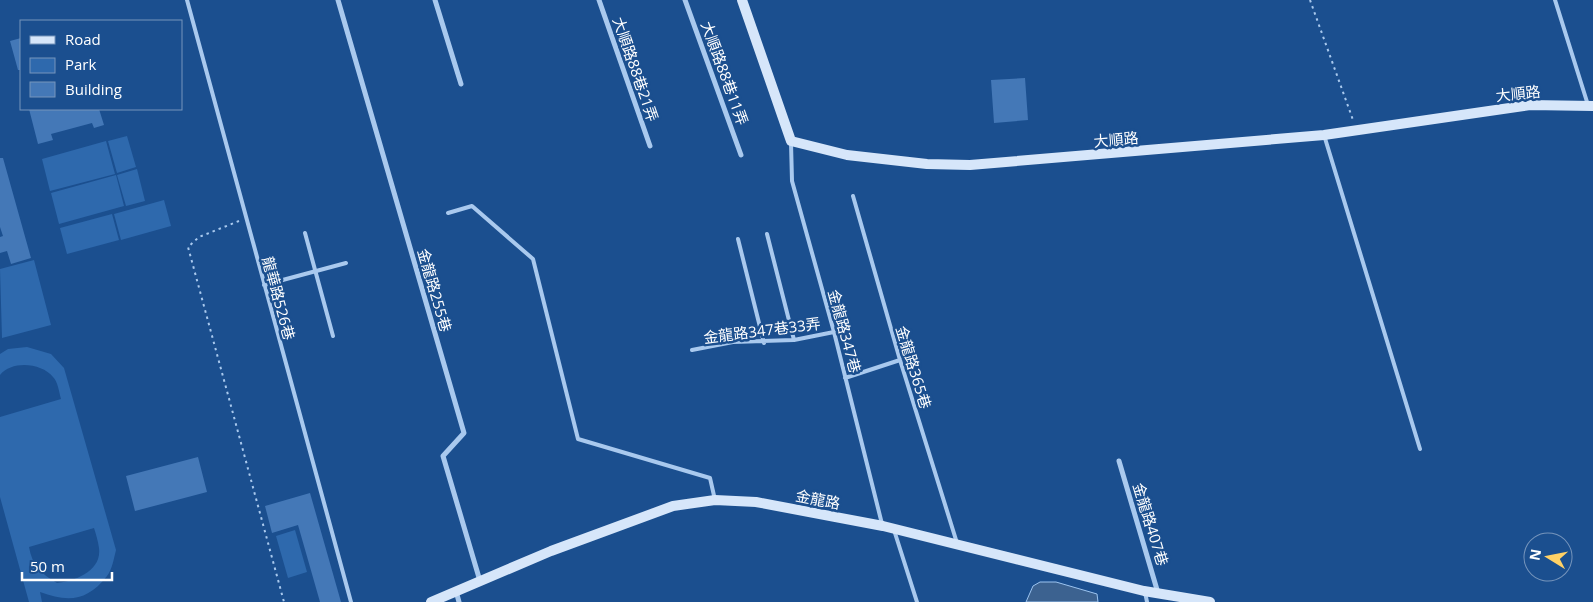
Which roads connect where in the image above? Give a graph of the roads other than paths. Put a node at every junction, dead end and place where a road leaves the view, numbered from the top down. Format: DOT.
graph roads {
  1 [pos="187,0"];
  2 [pos="338,0"];
  3 [pos="435,0"];
  4 [pos="599,0"];
  5 [pos="685,0"];
  6 [pos="742,0"];
  7 [pos="1555,0"];
  8 [pos="461,84"];
  9 [pos="1591,106"];
  10 [pos="1324,136"];
  11 [pos="791,141"];
  12 [pos="650,146"];
  13 [pos="741,155"];
  14 [pos="853,196"];
  15 [pos="448,213"];
  16 [pos="305,233"];
  17 [pos="766,234"];
  18 [pos="738,239"];
  19 [pos="346,263"];
  20 [pos="315,270"];
  21 [pos="264,285"];
  22 [pos="834,332"];
  23 [pos="333,336"];
  24 [pos="794,340"];
  25 [pos="764,343"];
  26 [pos="692,350"];
  27 [pos="900,360"];
  28 [pos="846,378"];
  29 [pos="1420,449"];
  30 [pos="1119,461"];
  31 [pos="715,500"];
  32 [pos="888,528"];
  33 [pos="958,545"];
  34 [pos="480,581"];
  35 [pos="456,591"];
  36 [pos="1144,591"];
  37 [pos="1158,593"];
  38 [pos="351,602"];
  39 [pos="431,602"];
  40 [pos="459,602"];
  41 [pos="916,602"];
  42 [pos="1147,602"];
  43 [pos="1210,602"];
  1 -- 21 [label="lane, 龍華路526巷"];
  2 -- 34 [label="street, 金龍路255巷"];
  3 -- 8 [label="street"];
  4 -- 12 [label="street, 大順路88巷21弄"];
  5 -- 13 [label="street, 大順路88巷11弄"];
  6 -- 11 [label="street"];
  7 -- 9 [label="lane"];
  9 -- 10 [label="street, 大順路"];
  10 -- 11 [label="street, 大順路"];
  10 -- 29 [label="lane"];
  11 -- 22 [label="lane, 金龍路347巷"];
  14 -- 27 [label="lane, 金龍路365巷"];
  15 -- 31 [label="lane"];
  16 -- 20 [label="lane"];
  17 -- 24 [label="lane"];
  18 -- 25 [label="lane"];
  19 -- 20 [label="lane"];
  20 -- 21 [label="lane"];
  20 -- 23 [label="lane"];
  21 -- 38 [label="lane, 龍華路526巷"];
  22 -- 24 [label="lane, 金龍路347巷33弄"];
  22 -- 28 [label="lane, 金龍路347巷"];
  24 -- 25 [label="lane, 金龍路347巷33弄"];
  25 -- 26 [label="lane, 金龍路347巷33弄"];
  27 -- 28 [label="lane"];
  27 -- 33 [label="lane, 金龍路365巷"];
  28 -- 32 [label="lane, 金龍路347巷"];
  30 -- 37 [label="street, 金龍路407巷"];
  31 -- 32 [label="street, 金龍路"];
  31 -- 34 [label="street, 金龍路"];
  32 -- 33 [label="street, 金龍路"];
  32 -- 41 [label="lane, 金龍路347巷"];
  33 -- 36 [label="street, 金龍路"];
  34 -- 35 [label="street, 金龍路"];
  35 -- 39 [label="street, 金龍路"];
  35 -- 40 [label="street"];
  36 -- 37 [label="street, 金龍路"];
  36 -- 42 [label="lane"];
  37 -- 43 [label="street, 金龍路"];
}
